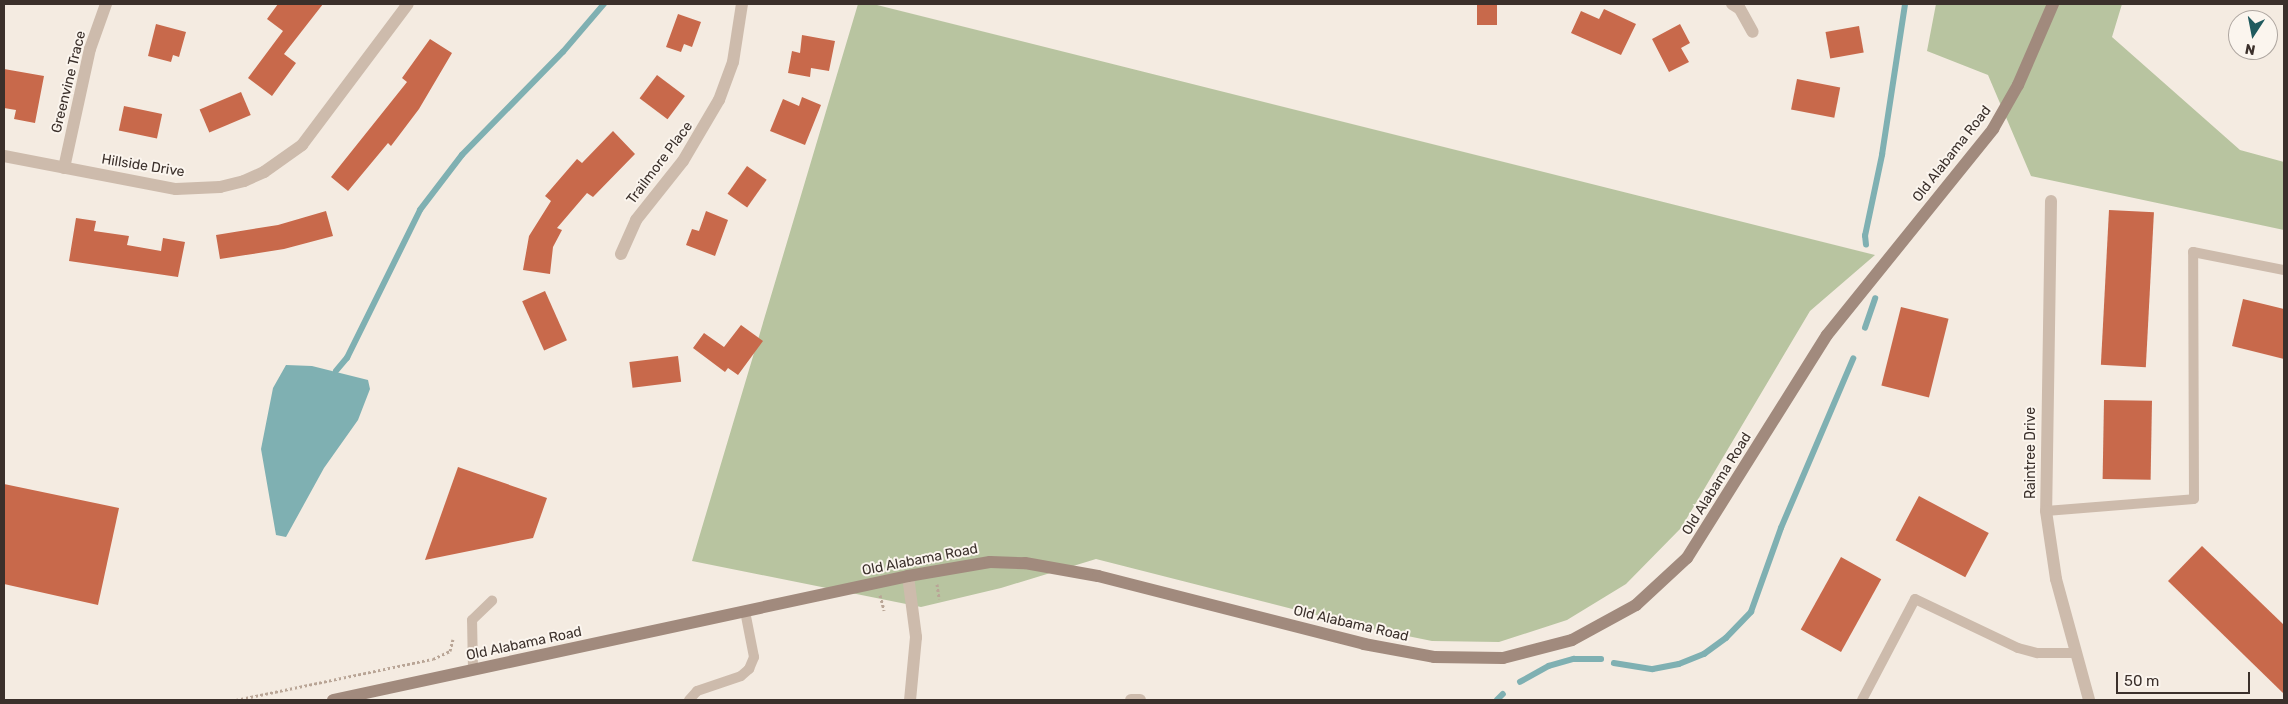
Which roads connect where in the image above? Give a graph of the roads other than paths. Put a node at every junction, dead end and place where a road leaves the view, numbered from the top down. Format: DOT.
graph roads {
  1 [pos="106,4"];
  2 [pos="408,4"];
  3 [pos="742,4"];
  4 [pos="1732,4"];
  5 [pos="2053,4"];
  6 [pos="1753,32"];
  7 [pos="4,156"];
  8 [pos="64,168"];
  9 [pos="2051,201"];
  10 [pos="621,254"];
  11 [pos="2284,270"];
  12 [pos="2046,511"];
  13 [pos="908,576"];
  14 [pos="492,602"];
  15 [pos="745,611"];
  16 [pos="2076,653"];
  17 [pos="473,670"];
  18 [pos="333,700"];
  19 [pos="689,700"];
  20 [pos="910,700"];
  21 [pos="1131,700"];
  22 [pos="1140,700"];
  23 [pos="1862,700"];
  24 [pos="2089,700"];
  1 -- 8 [label="street, Greenvine Trace"];
  2 -- 8 [label="street, Hillside Drive"];
  3 -- 10 [label="street, Trailmore Place"];
  4 -- 6 [label="street"];
  5 -- 13 [label="street, Old Alabama Road"];
  7 -- 8 [label="street, Hillside Drive"];
  9 -- 12 [label="street, Raintree Drive"];
  11 -- 12 [label="lane"];
  12 -- 16 [label="street, Raintree Drive"];
  13 -- 15 [label="street, Old Alabama Road"];
  13 -- 20 [label="street"];
  14 -- 17 [label="lane"];
  15 -- 17 [label="street, Old Alabama Road"];
  15 -- 19 [label="lane"];
  16 -- 23 [label="lane"];
  16 -- 24 [label="street, Raintree Drive"];
  17 -- 18 [label="street, Old Alabama Road"];
  21 -- 22 [label="street"];
}
